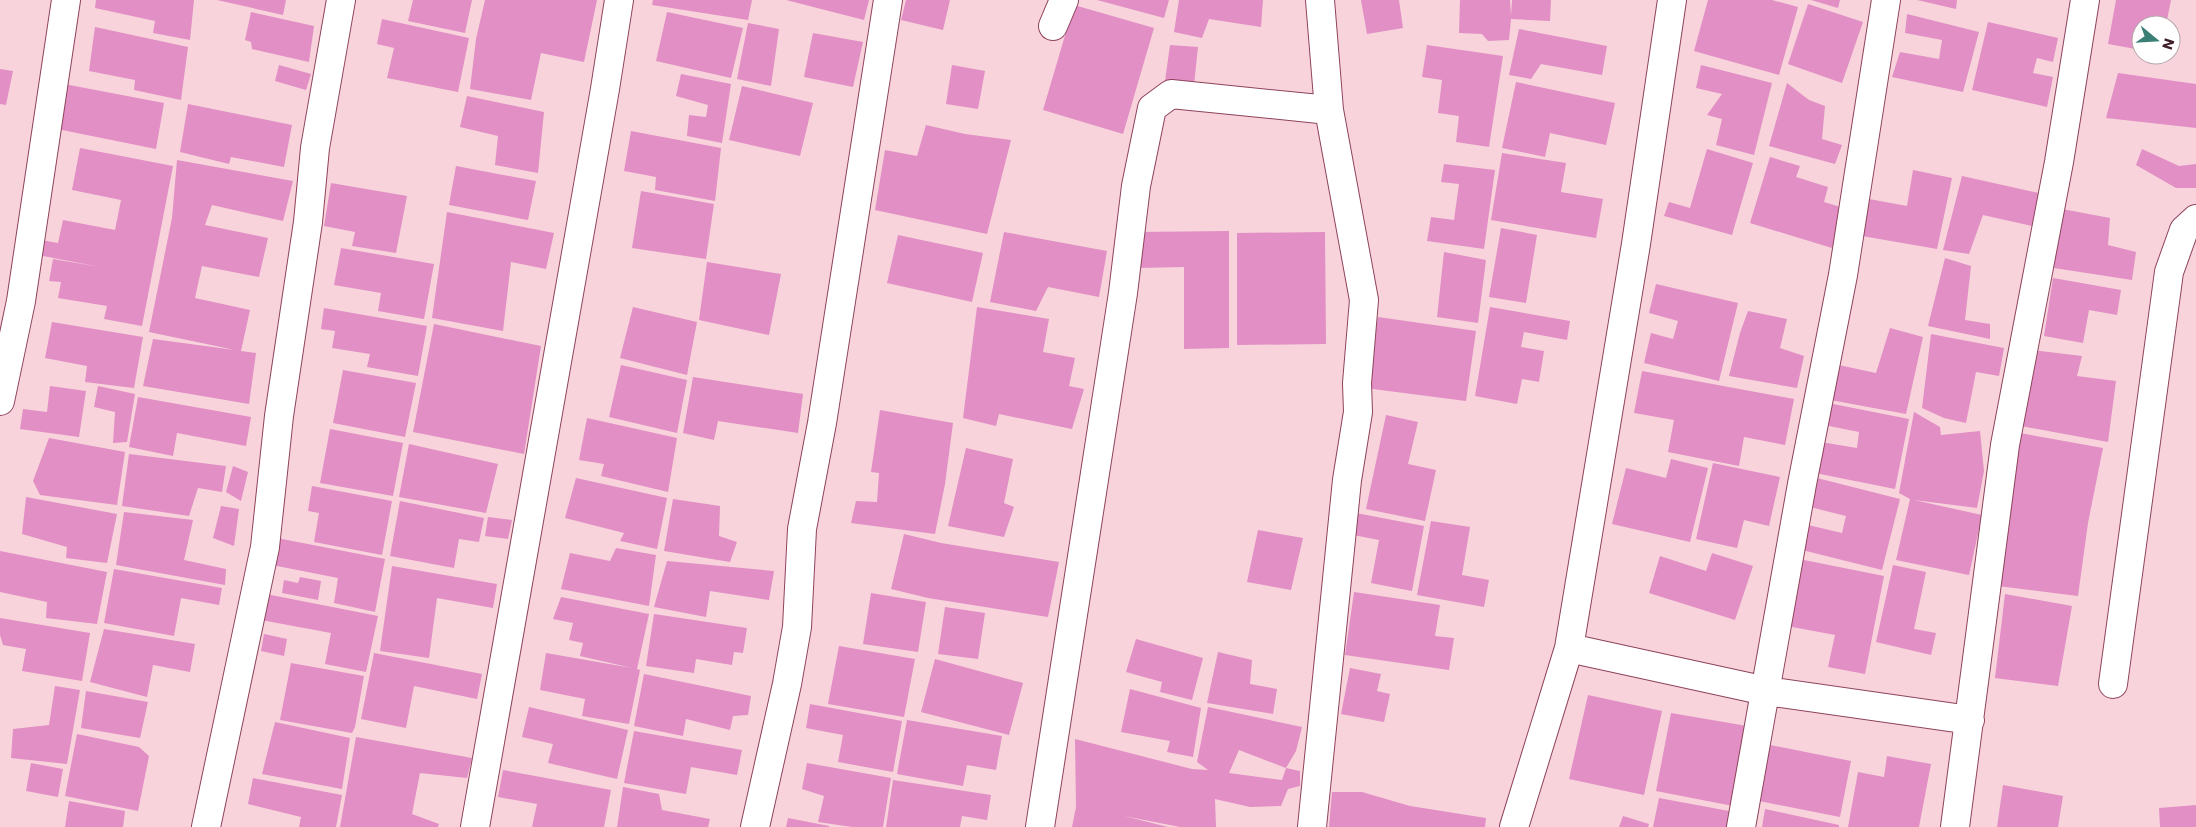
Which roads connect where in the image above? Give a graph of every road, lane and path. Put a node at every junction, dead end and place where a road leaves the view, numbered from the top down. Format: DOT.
graph roads {
  1 [pos="66,0"];
  2 [pos="341,0"];
  3 [pos="619,0"];
  4 [pos="888,0"];
  5 [pos="1064,0"];
  6 [pos="1320,0"];
  7 [pos="1672,0"];
  8 [pos="1886,0"];
  9 [pos="2085,0"];
  10 [pos="1053,26"];
  11 [pos="1329,110"];
  12 [pos="2196,219"];
  13 [pos="0,401"];
  14 [pos="1568,648"];
  15 [pos="2113,684"];
  16 [pos="1766,691"];
  17 [pos="1970,720"];
  18 [pos="206,827"];
  19 [pos="475,827"];
  20 [pos="755,827"];
  21 [pos="1040,827"];
  22 [pos="1312,827"];
  23 [pos="1514,827"];
  24 [pos="1741,827"];
  25 [pos="1955,827"];
  1 -- 13 [label="street"];
  2 -- 18 [label="street"];
  3 -- 19 [label="street"];
  4 -- 20 [label="street"];
  5 -- 10 [label="street"];
  6 -- 11 [label="street"];
  7 -- 14 [label="street"];
  8 -- 16 [label="street"];
  9 -- 17 [label="street"];
  11 -- 21 [label="street"];
  11 -- 22 [label="street"];
  12 -- 15 [label="street"];
  14 -- 16 [label="street"];
  14 -- 23 [label="street"];
  16 -- 17 [label="street"];
  16 -- 24 [label="street"];
  17 -- 25 [label="street"];
}
